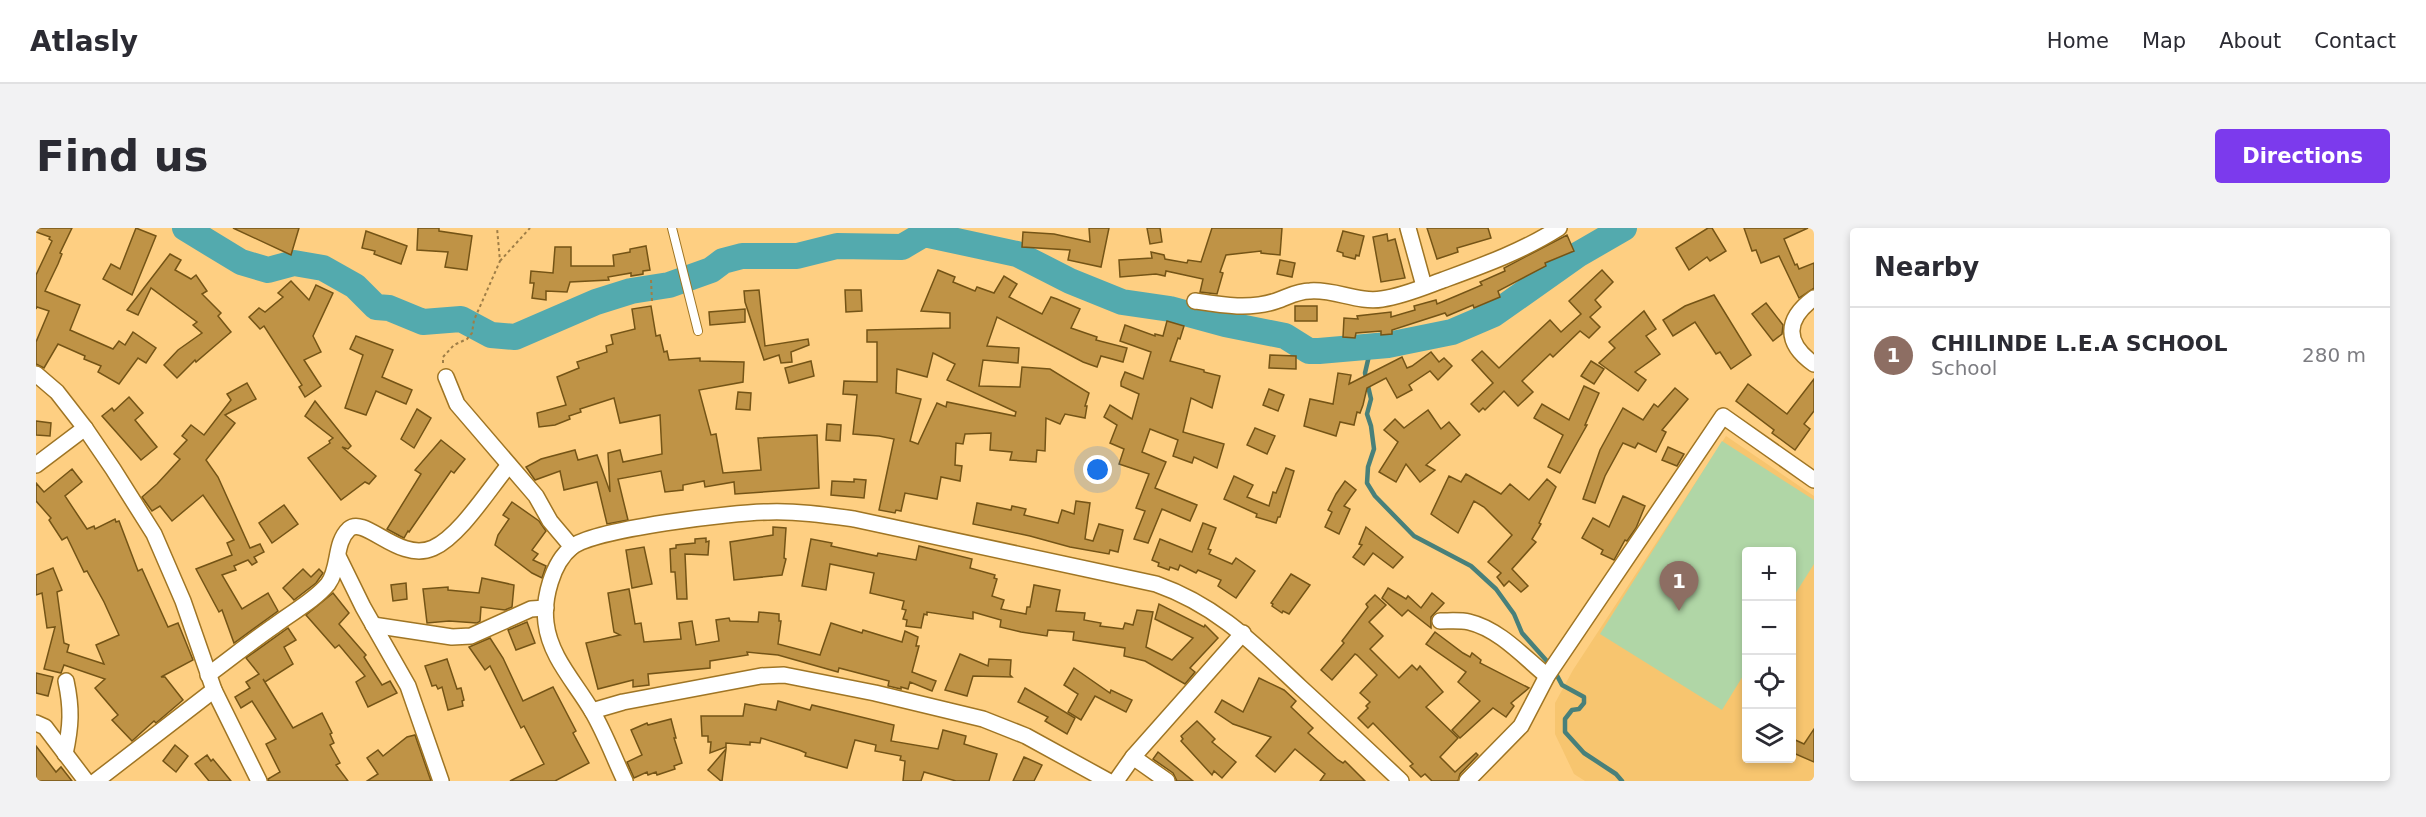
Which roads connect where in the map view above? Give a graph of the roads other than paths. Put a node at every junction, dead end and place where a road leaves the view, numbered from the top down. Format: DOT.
graph roads {
  1 [pos="672,228"];
  2 [pos="1408,228"];
  3 [pos="1560,228"];
  4 [pos="1424,286"];
  5 [pos="1814,298"];
  6 [pos="1195,300"];
  7 [pos="698,331"];
  8 [pos="1814,363"];
  9 [pos="36,374"];
  10 [pos="446,377"];
  11 [pos="85,428"];
  12 [pos="36,465"];
  13 [pos="509,465"];
  14 [pos="1814,480"];
  15 [pos="572,547"];
  16 [pos="337,555"];
  17 [pos="546,608"];
  18 [pos="1440,621"];
  19 [pos="373,625"];
  20 [pos="1243,633"];
  21 [pos="1547,676"];
  22 [pos="66,681"];
  23 [pos="211,682"];
  24 [pos="592,711"];
  25 [pos="36,723"];
  26 [pos="65,754"];
  27 [pos="1133,757"];
  28 [pos="86,781"];
  29 [pos="96,781"];
  30 [pos="259,781"];
  31 [pos="441,781"];
  32 [pos="625,781"];
  33 [pos="1108,781"];
  34 [pos="1116,781"];
  35 [pos="1167,781"];
  36 [pos="1401,781"];
  37 [pos="1467,781"];
  1 -- 7 [label="lane"];
  2 -- 4 [label="street"];
  3 -- 4 [label="street"];
  4 -- 6 [label="street"];
  5 -- 8 [label="street"];
  9 -- 11 [label="street"];
  10 -- 13 [label="street"];
  11 -- 12 [label="street"];
  11 -- 23 [label="street"];
  13 -- 15 [label="street"];
  13 -- 16 [label="street"];
  14 -- 21 [label="street"];
  15 -- 17 [label="street"];
  15 -- 20 [label="street"];
  16 -- 19 [label="street"];
  16 -- 23 [label="street"];
  17 -- 19 [label="street"];
  17 -- 24 [label="street"];
  18 -- 21 [label="street"];
  19 -- 31 [label="street"];
  20 -- 27 [label="street"];
  20 -- 36 [label="street"];
  21 -- 37 [label="street"];
  22 -- 26 [label="street"];
  23 -- 29 [label="street"];
  23 -- 30 [label="street"];
  24 -- 32 [label="street"];
  24 -- 33 [label="street"];
  25 -- 26 [label="street"];
  26 -- 28 [label="street"];
  27 -- 34 [label="street"];
  27 -- 35 [label="street"];
}
